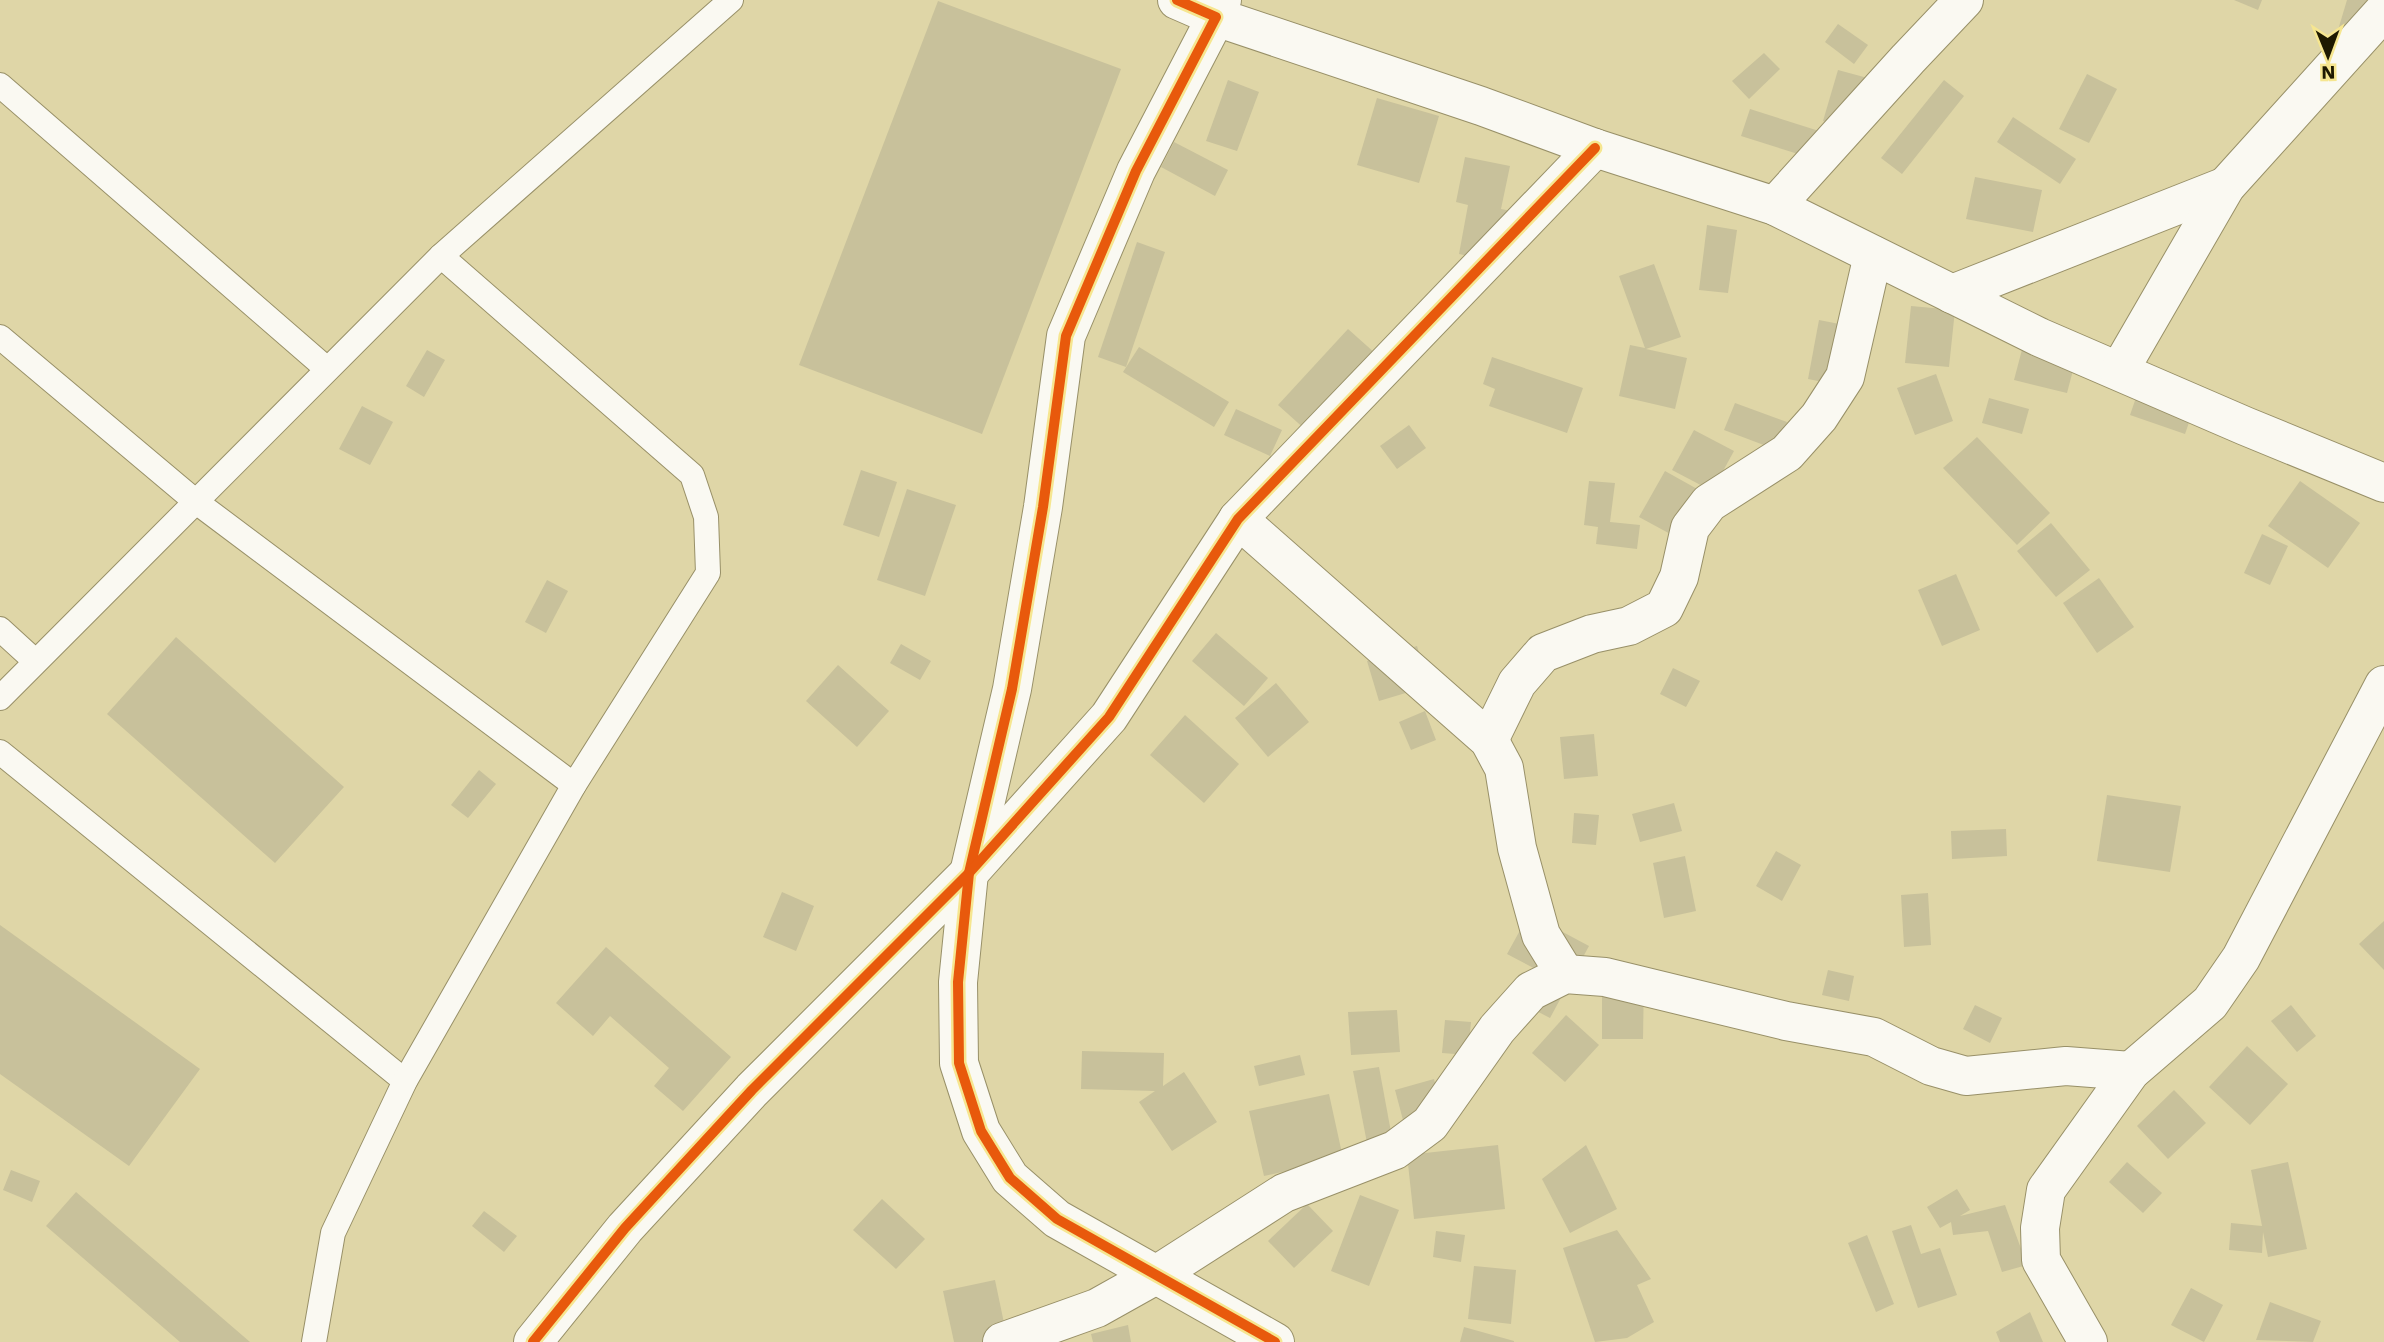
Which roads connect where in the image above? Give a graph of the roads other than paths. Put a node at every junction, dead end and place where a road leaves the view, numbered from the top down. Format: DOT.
graph roads {
  1 [pos="731,0"];
  2 [pos="1177,0"];
  3 [pos="1964,0"];
  4 [pos="1219,8"];
  5 [pos="2384,11"];
  6 [pos="0,85"];
  7 [pos="1595,148"];
  8 [pos="2226,187"];
  9 [pos="1775,206"];
  10 [pos="1872,255"];
  11 [pos="441,257"];
  12 [pos="1952,294"];
  13 [pos="0,337"];
  14 [pos="327,369"];
  15 [pos="2119,371"];
  16 [pos="2384,483"];
  17 [pos="195,501"];
  18 [pos="1238,519"];
  19 [pos="0,629"];
  20 [pos="35,661"];
  21 [pos="2384,685"];
  22 [pos="0,698"];
  23 [pos="1489,740"];
  24 [pos="0,752"];
  25 [pos="574,785"];
  26 [pos="969,873"];
  27 [pos="1565,974"];
  28 [pos="2131,1071"];
  29 [pos="405,1082"];
  30 [pos="1156,1275"];
  31 [pos="314,1342"];
  32 [pos="533,1342"];
  33 [pos="1002,1342"];
  34 [pos="1275,1342"];
  35 [pos="2088,1342"];
  1 -- 11 [label="lane"];
  2 -- 4 [label="street"];
  3 -- 9 [label="street"];
  4 -- 7 [label="street"];
  4 -- 26 [label="street"];
  5 -- 8 [label="street"];
  6 -- 14 [label="lane"];
  7 -- 9 [label="street"];
  7 -- 18 [label="street"];
  8 -- 12 [label="street"];
  8 -- 15 [label="street"];
  9 -- 10 [label="street"];
  10 -- 12 [label="street"];
  10 -- 23 [label="street"];
  11 -- 14 [label="lane"];
  11 -- 25 [label="lane"];
  12 -- 15 [label="street"];
  13 -- 17 [label="lane"];
  14 -- 17 [label="lane"];
  15 -- 16 [label="street"];
  17 -- 20 [label="lane"];
  17 -- 25 [label="lane"];
  18 -- 23 [label="street"];
  18 -- 26 [label="street"];
  19 -- 20 [label="lane"];
  20 -- 22 [label="lane"];
  21 -- 28 [label="street"];
  23 -- 27 [label="street"];
  24 -- 29 [label="lane"];
  25 -- 29 [label="lane"];
  26 -- 30 [label="street"];
  26 -- 32 [label="street"];
  27 -- 28 [label="street"];
  27 -- 30 [label="street"];
  28 -- 35 [label="street"];
  29 -- 31 [label="lane"];
  30 -- 33 [label="street"];
  30 -- 34 [label="street"];
}
